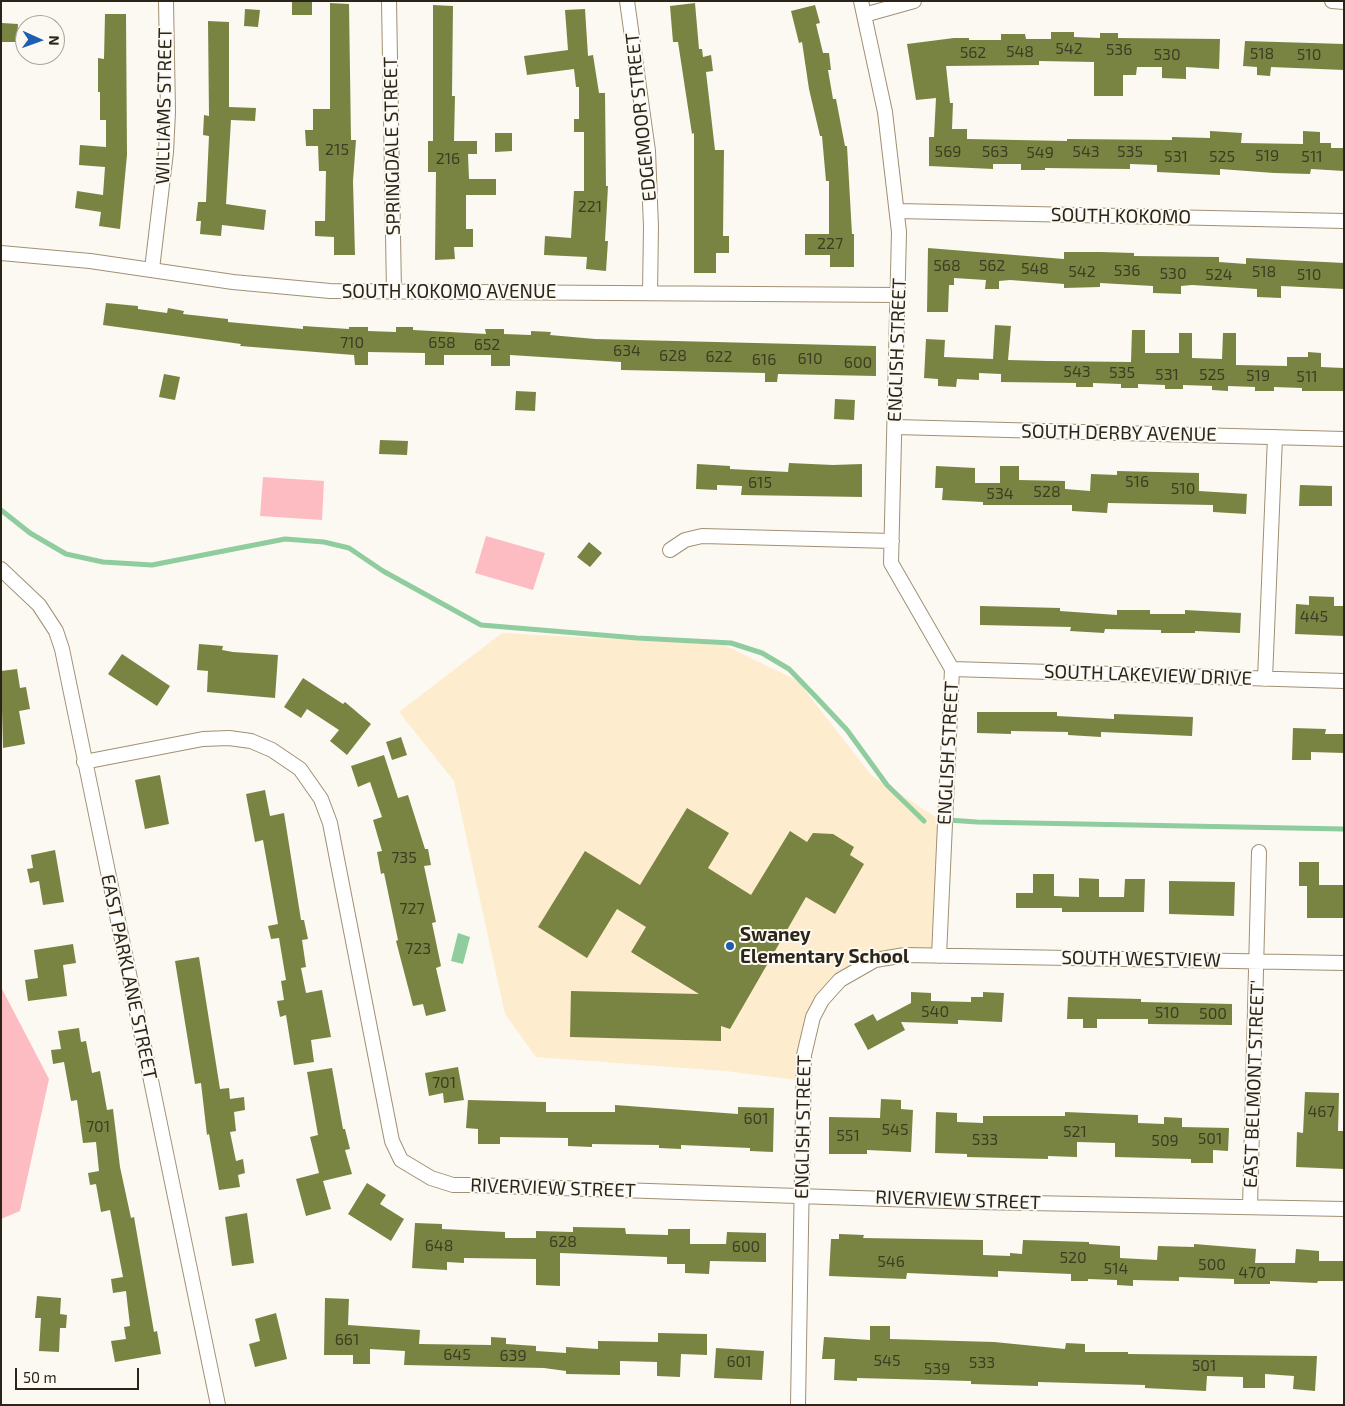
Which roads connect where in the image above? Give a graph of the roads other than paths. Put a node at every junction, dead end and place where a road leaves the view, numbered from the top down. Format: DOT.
graph roads {
  1 [pos="166,1"];
  2 [pos="389,1"];
  3 [pos="627,1"];
  4 [pos="861,1"];
  5 [pos="914,1"];
  6 [pos="1332,1"];
  7 [pos="1344,2"];
  8 [pos="864,15"];
  9 [pos="898,211"];
  10 [pos="1344,221"];
  11 [pos="1,254"];
  12 [pos="152,269"];
  13 [pos="394,292"];
  14 [pos="650,293"];
  15 [pos="899,295"];
  16 [pos="895,427"];
  17 [pos="1274,437"];
  18 [pos="1344,439"];
  19 [pos="892,541"];
  20 [pos="670,550"];
  21 [pos="1,569"];
  22 [pos="952,669"];
  23 [pos="1265,679"];
  24 [pos="1344,681"];
  25 [pos="84,762"];
  26 [pos="1259,852"];
  27 [pos="939,956"];
  28 [pos="1258,961"];
  29 [pos="1344,963"];
  30 [pos="802,1196"];
  31 [pos="1250,1207"];
  32 [pos="1344,1209"];
  33 [pos="218,1405"];
  34 [pos="798,1405"];
  1 -- 12 [label="street, WILLIAMS STREET"];
  2 -- 13 [label="street, SPRINGDALE STREET"];
  3 -- 14 [label="street, EDGEMOOR STREET"];
  4 -- 8 [label="street, ENGLISH STREET"];
  5 -- 8 [label="street"];
  6 -- 7 [label="street"];
  8 -- 9 [label="street, ENGLISH STREET"];
  9 -- 10 [label="street, SOUTH KOKOMO"];
  9 -- 15 [label="street, ENGLISH STREET"];
  11 -- 12 [label="street, SOUTH KOKOMO AVENUE"];
  12 -- 13 [label="street, SOUTH KOKOMO AVENUE"];
  13 -- 14 [label="street, SOUTH KOKOMO AVENUE"];
  14 -- 15 [label="street, SOUTH KOKOMO AVENUE"];
  15 -- 16 [label="street, ENGLISH STREET"];
  16 -- 17 [label="street, SOUTH DERBY AVENUE"];
  16 -- 19 [label="street, ENGLISH STREET"];
  17 -- 18 [label="street, SOUTH DERBY AVENUE"];
  17 -- 23 [label="street"];
  19 -- 20 [label="street"];
  19 -- 22 [label="street, ENGLISH STREET"];
  21 -- 25 [label="street, EAST PARKLANE STREET"];
  22 -- 23 [label="street, SOUTH LAKEVIEW DRIVE"];
  22 -- 27 [label="street, ENGLISH STREET"];
  23 -- 24 [label="street, SOUTH LAKEVIEW DRIVE"];
  25 -- 30 [label="street, RIVERVIEW STREET"];
  25 -- 33 [label="street, EAST PARKLANE STREET"];
  26 -- 28 [label="street, EAST BELMONT STREET'"];
  27 -- 28 [label="street, SOUTH WESTVIEW"];
  27 -- 30 [label="street, ENGLISH STREET"];
  28 -- 29 [label="street, SOUTH WESTVIEW"];
  28 -- 31 [label="street, EAST BELMONT STREET'"];
  30 -- 31 [label="street, RIVERVIEW STREET"];
  30 -- 34 [label="street, ENGLISH STREET"];
  31 -- 32 [label="street, RIVERVIEW STREET"];
}
